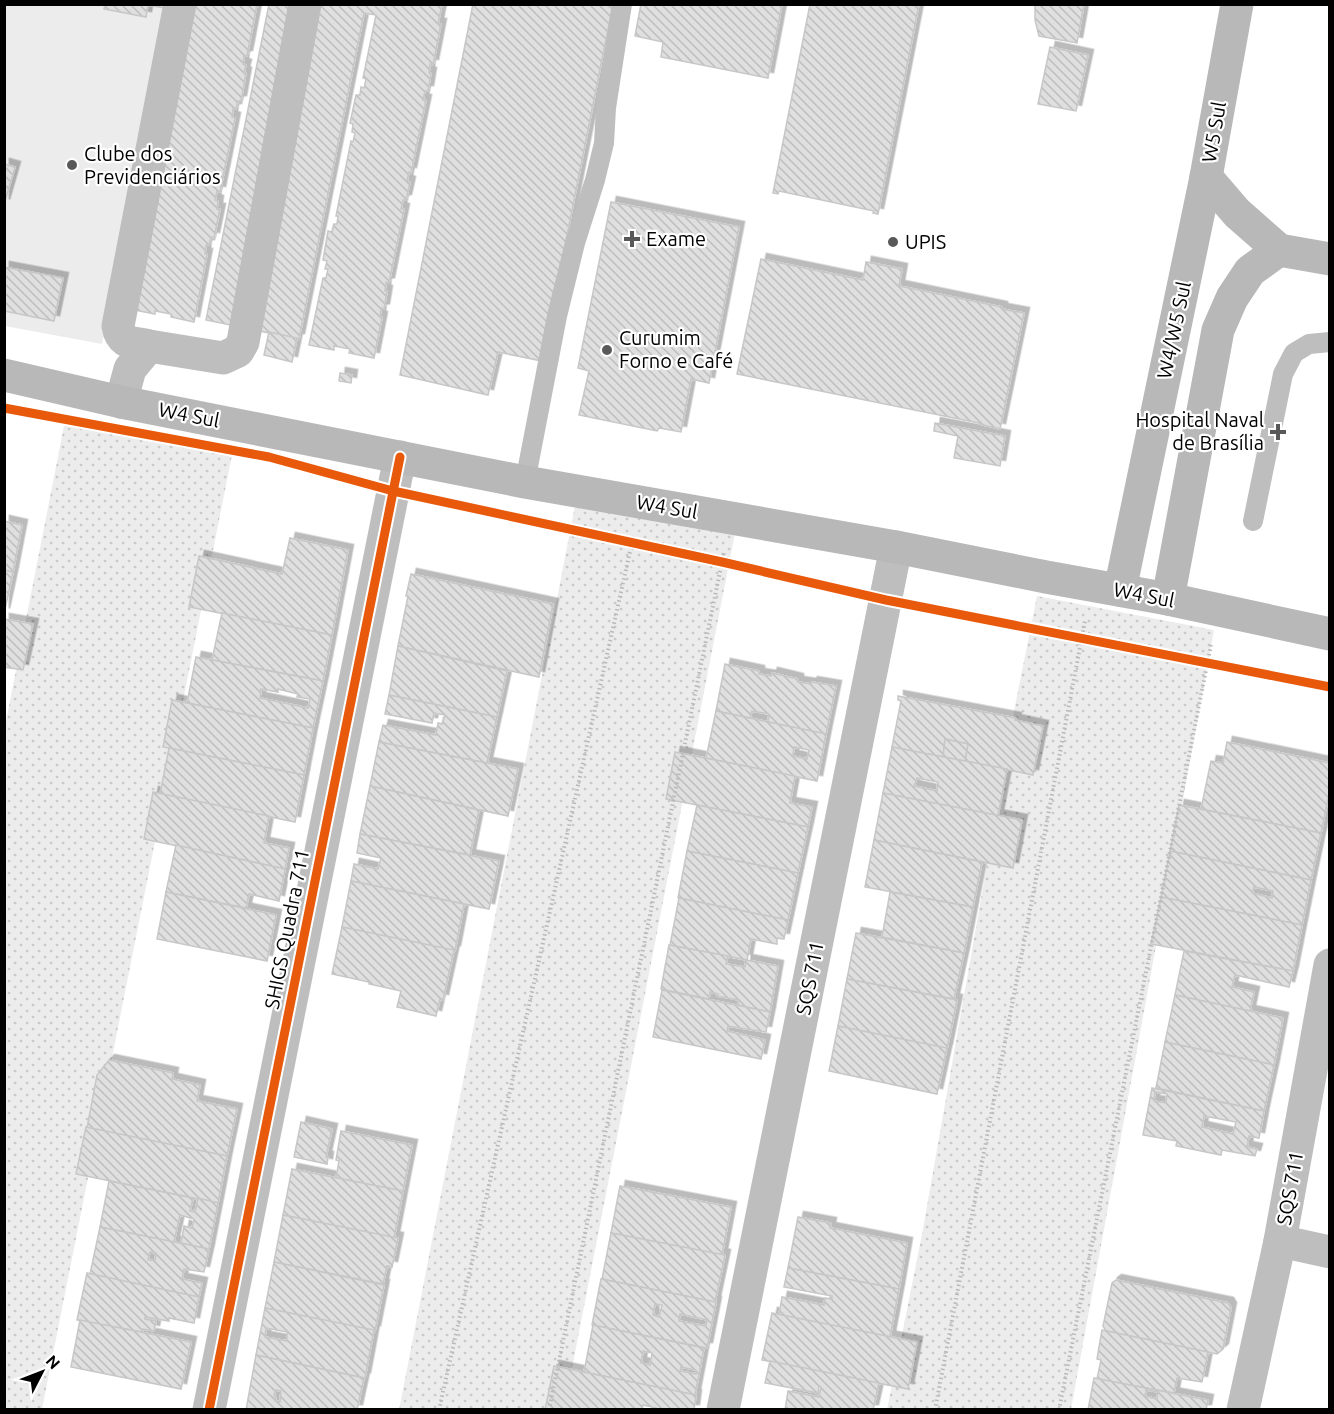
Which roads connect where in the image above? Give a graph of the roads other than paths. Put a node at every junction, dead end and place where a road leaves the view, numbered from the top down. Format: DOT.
graph roads {
  1 [pos="180,4"];
  2 [pos="305,4"];
  3 [pos="622,4"];
  4 [pos="1237,4"];
  5 [pos="1206,177"];
  6 [pos="1280,250"];
  7 [pos="1329,259"];
  8 [pos="1329,342"];
  9 [pos="149,346"];
  10 [pos="4,375"];
  11 [pos="121,402"];
  12 [pos="400,456"];
  13 [pos="525,482"];
  14 [pos="1253,521"];
  15 [pos="896,547"];
  16 [pos="1106,587"];
  17 [pos="1168,599"];
  18 [pos="1329,634"];
  19 [pos="1329,965"];
  20 [pos="1280,1242"];
  21 [pos="1329,1252"];
  22 [pos="209,1410"];
  23 [pos="723,1410"];
  24 [pos="1243,1410"];
  1 -- 9 [label="street"];
  2 -- 9 [label="street"];
  3 -- 13 [label="lane"];
  4 -- 5 [label="main road, W5 Sul"];
  5 -- 6 [label="main road, W5 Sul"];
  5 -- 16 [label="main road, W4/W5 Sul"];
  6 -- 7 [label="main road"];
  6 -- 17 [label="main road"];
  8 -- 14 [label="lane"];
  9 -- 11 [label="street"];
  10 -- 11 [label="main road, W4 Sul"];
  11 -- 12 [label="main road, W4 Sul"];
  12 -- 13 [label="main road, W4 Sul"];
  12 -- 22 [label="street, SHIGS Quadra 711"];
  13 -- 15 [label="main road, W4 Sul"];
  15 -- 16 [label="main road, W4 Sul"];
  15 -- 23 [label="street, SQS 711"];
  16 -- 17 [label="main road, W4 Sul"];
  17 -- 18 [label="main road, W4 Sul"];
  19 -- 20 [label="street, SQS 711"];
  20 -- 21 [label="street"];
  20 -- 24 [label="street, SQS 711"];
}
